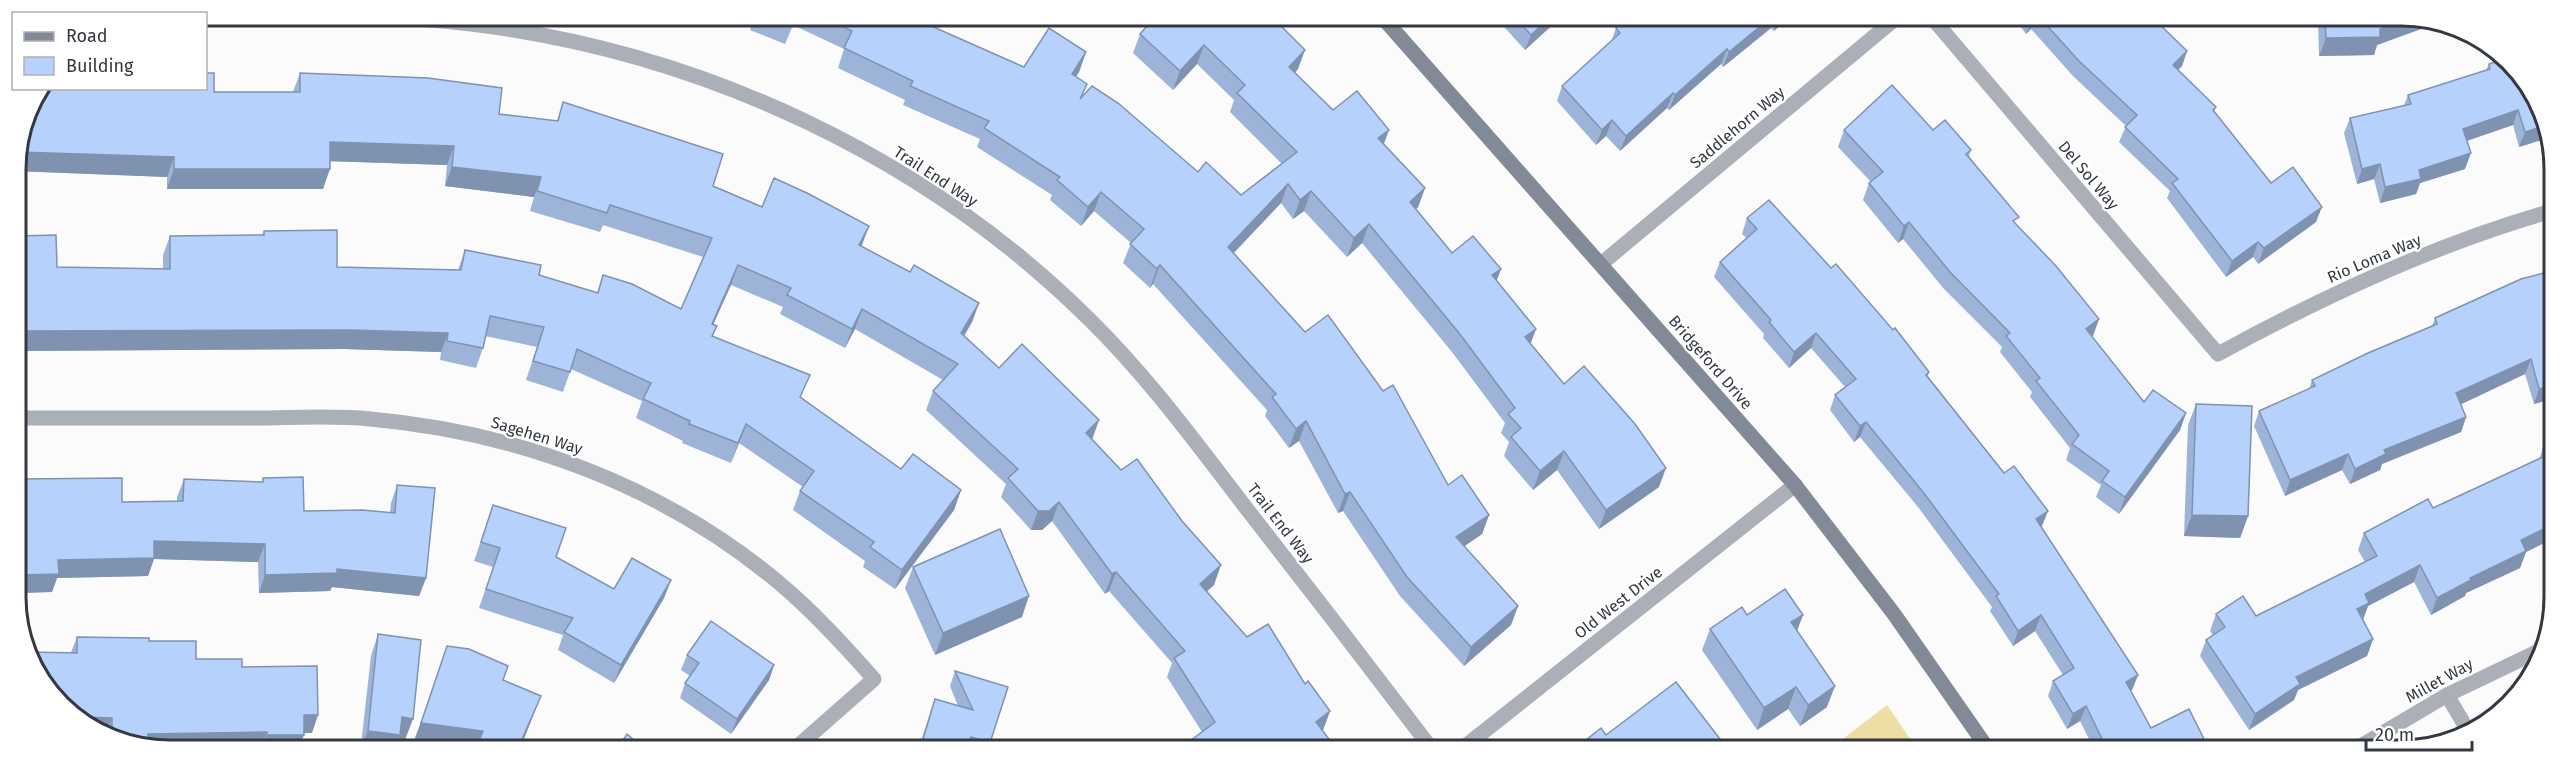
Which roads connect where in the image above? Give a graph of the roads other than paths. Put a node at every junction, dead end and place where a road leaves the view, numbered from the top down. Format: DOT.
graph roads {
  1 [pos="483,26"];
  2 [pos="1390,26"];
  3 [pos="1887,26"];
  4 [pos="1939,26"];
  5 [pos="2544,213"];
  6 [pos="1601,264"];
  7 [pos="2218,354"];
  8 [pos="26,418"];
  9 [pos="1795,485"];
  10 [pos="2533,654"];
  11 [pos="2447,694"];
  12 [pos="2464,725"];
  13 [pos="1424,739"];
  14 [pos="1474,739"];
  15 [pos="1981,739"];
  16 [pos="2372,739"];
  17 [pos="805,740"];
  1 -- 13 [label="street, Trail End Way"];
  2 -- 6 [label="street, Bridgeford Drive"];
  3 -- 6 [label="street, Saddlehorn Way"];
  4 -- 7 [label="street, Del Sol Way"];
  5 -- 7 [label="street, Rio Loma Way"];
  6 -- 9 [label="street, Bridgeford Drive"];
  8 -- 17 [label="street, Sagehen Way"];
  9 -- 14 [label="street, Old West Drive"];
  9 -- 15 [label="street, Bridgeford Drive"];
  10 -- 11 [label="street, Millet Way"];
  11 -- 12 [label="street"];
  11 -- 16 [label="street, Millet Way"];
}
